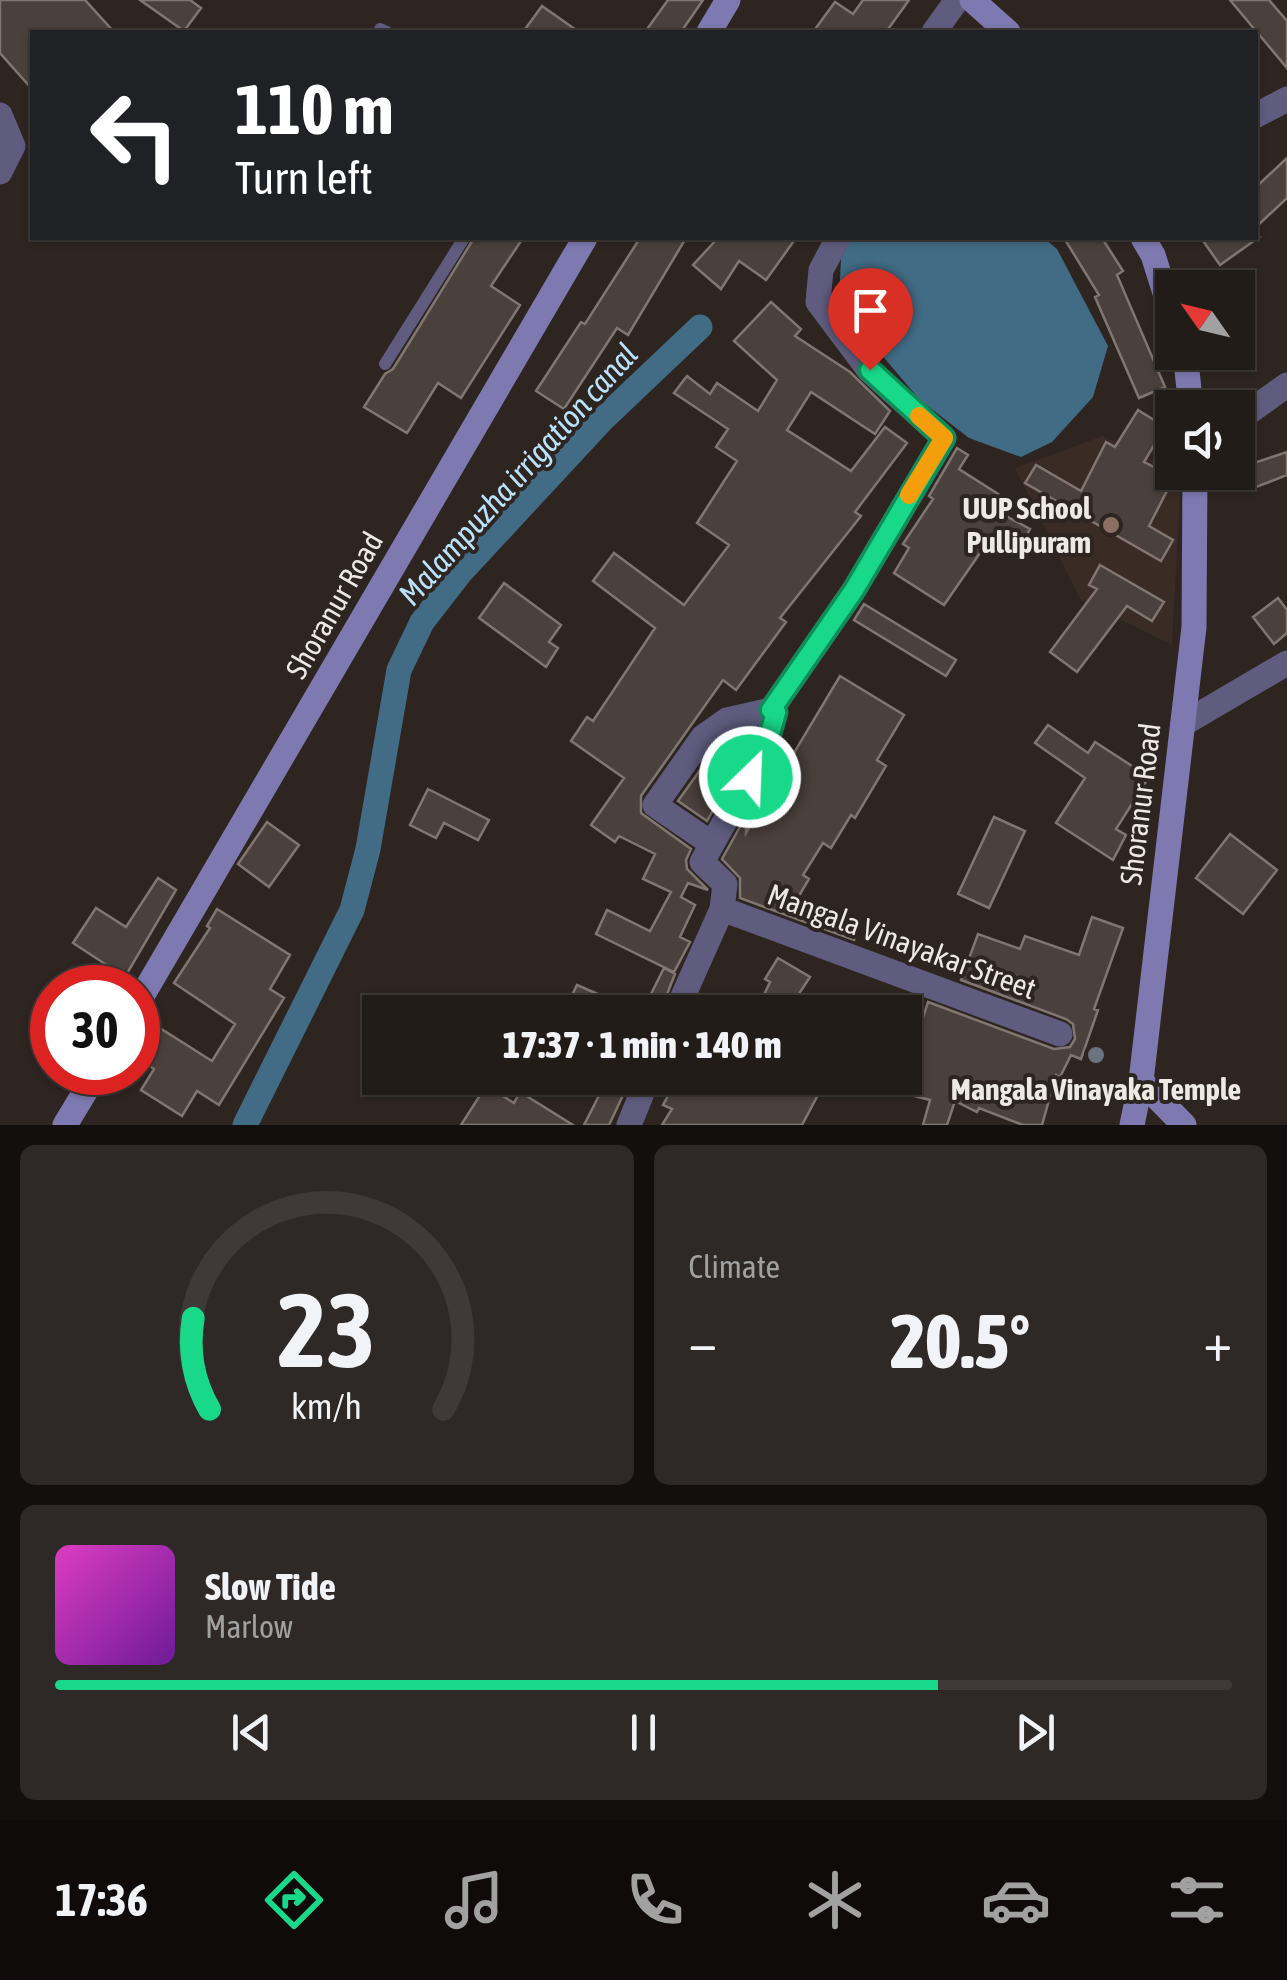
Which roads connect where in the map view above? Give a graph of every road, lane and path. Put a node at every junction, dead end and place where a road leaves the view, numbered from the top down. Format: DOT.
graph roads {
  1 [pos="728,0"];
  2 [pos="957,0"];
  3 [pos="972,0"];
  4 [pos="709,30"];
  5 [pos="935,30"];
  6 [pos="1006,30"];
  7 [pos="1287,100"];
  8 [pos="1258,114"];
  9 [pos="0,115"];
  10 [pos="0,172"];
  11 [pos="463,240"];
  12 [pos="585,240"];
  13 [pos="837,240"];
  14 [pos="1145,240"];
  15 [pos="1158,270"];
  16 [pos="385,364"];
  17 [pos="1287,386"];
  18 [pos="1255,408"];
  19 [pos="1195,490"];
  20 [pos="1287,662"];
  21 [pos="771,710"];
  22 [pos="1183,724"];
  23 [pos="712,844"];
  24 [pos="722,908"];
  25 [pos="160,965"];
  26 [pos="684,995"];
  27 [pos="1060,1034"];
  28 [pos="1141,1081"];
  29 [pos="83,1095"];
  30 [pos="641,1095"];
  31 [pos="64,1125"];
  32 [pos="629,1125"];
  33 [pos="1132,1125"];
  34 [pos="1184,1125"];
  1 -- 4 [label="main road"];
  2 -- 5 [label="street"];
  3 -- 6 [label="main road"];
  7 -- 8 [label="street"];
  9 -- 10 [label="street"];
  11 -- 16 [label="lane"];
  12 -- 25 [label="main road, Shoranur Road"];
  13 -- 21 [label="street"];
  14 -- 15 [label="main road"];
  17 -- 18 [label="street"];
  19 -- 22 [label="main road, Shoranur Road"];
  20 -- 22 [label="street"];
  21 -- 23 [label="street"];
  21 -- 23 [label="street"];
  22 -- 28 [label="main road, Shoranur Road"];
  23 -- 24 [label="street"];
  24 -- 26 [label="street"];
  24 -- 27 [label="street, Mangala Vinayakar Street"];
  28 -- 33 [label="main road, Shoranur Road"];
  28 -- 34 [label="main road"];
  29 -- 31 [label="main road"];
  30 -- 32 [label="street"];
}
